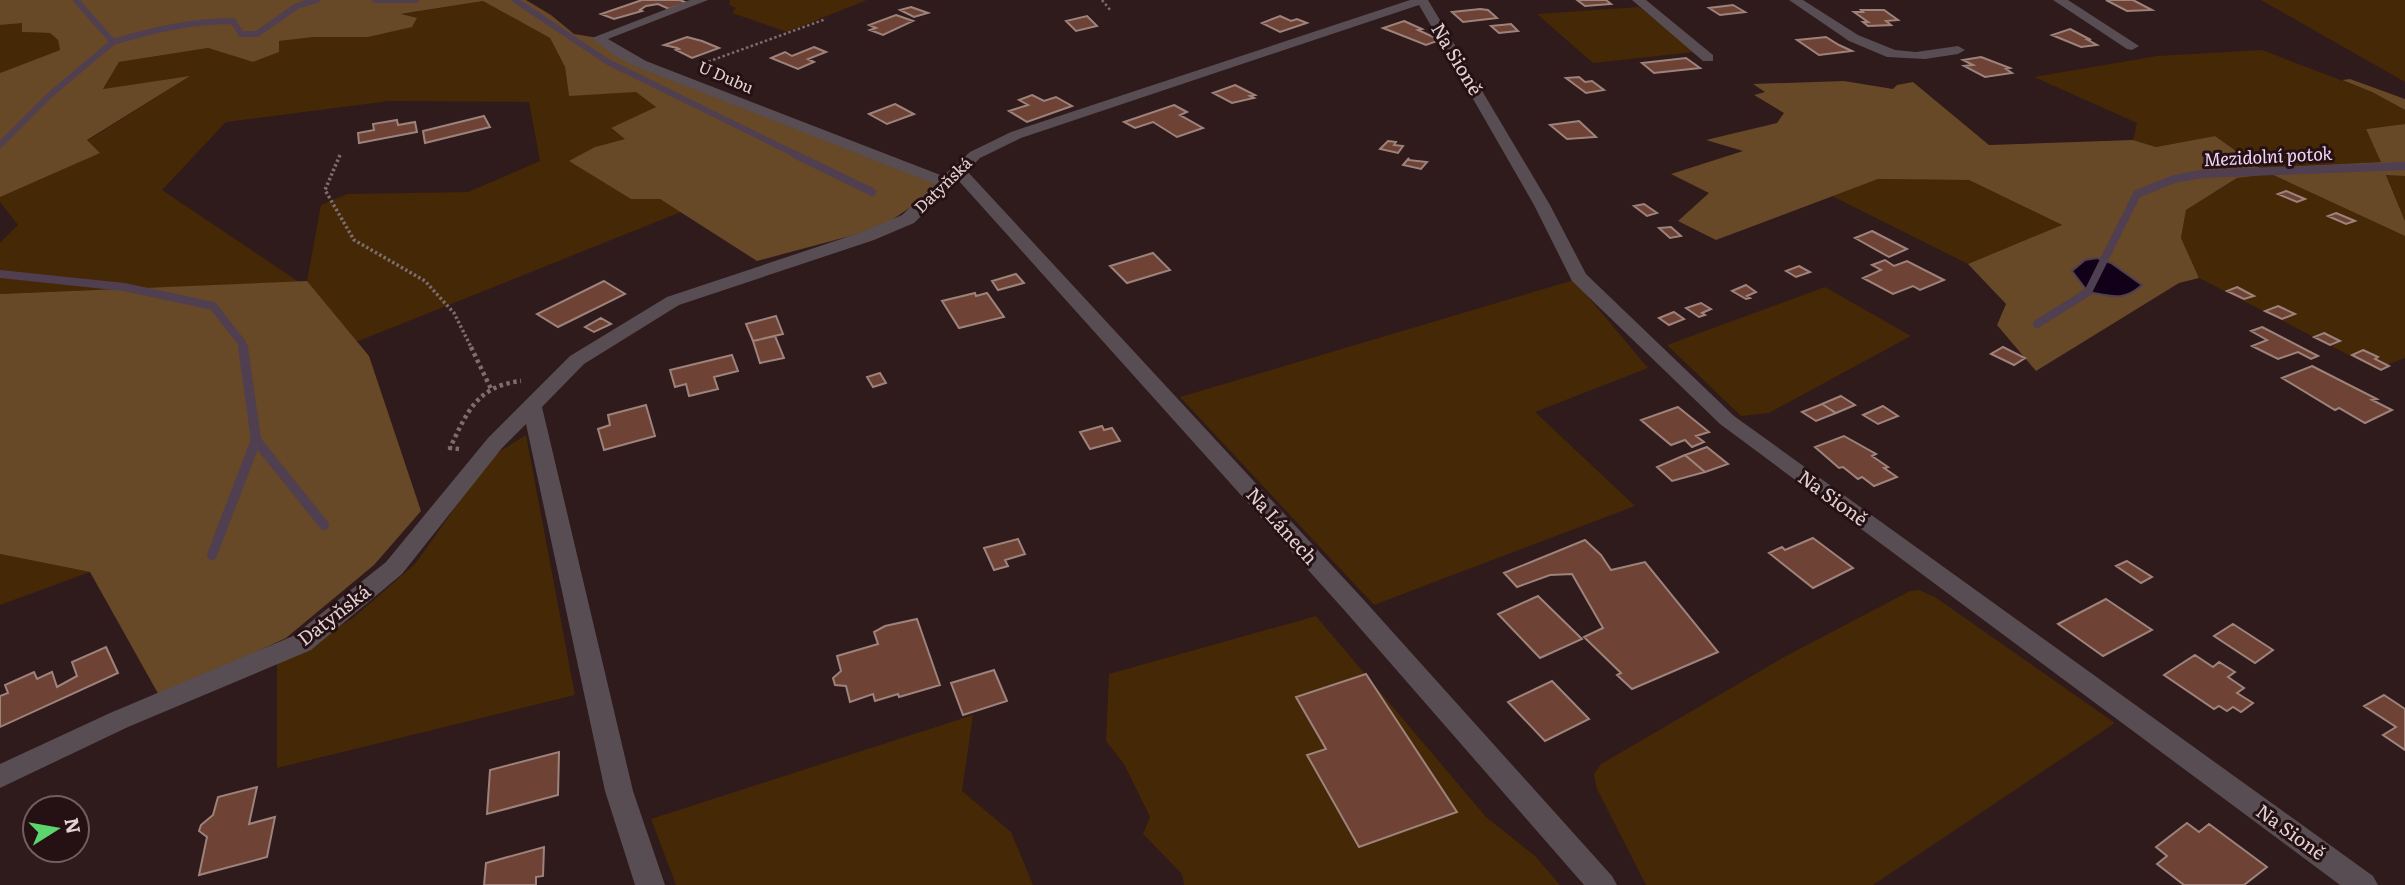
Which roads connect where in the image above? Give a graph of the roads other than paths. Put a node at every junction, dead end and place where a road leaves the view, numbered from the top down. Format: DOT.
graph roads {
  1 [pos="702,0"];
  2 [pos="1422,0"];
  3 [pos="1638,0"];
  4 [pos="1795,0"];
  5 [pos="2059,0"];
  6 [pos="2132,46"];
  7 [pos="1958,50"];
  8 [pos="1708,58"];
  9 [pos="952,177"];
  10 [pos="532,406"];
  11 [pos="0,777"];
  12 [pos="650,885"];
  13 [pos="1602,885"];
  14 [pos="2364,885"];
  1 -- 9 [label="street, U Dubu"];
  2 -- 9 [label="street, Datyňská"];
  2 -- 14 [label="street, Na Sioně"];
  3 -- 8 [label="street"];
  4 -- 7 [label="street"];
  5 -- 6 [label="street"];
  9 -- 10 [label="street, Datyňská"];
  9 -- 13 [label="street, Na Lánech"];
  10 -- 11 [label="street, Datyňská"];
  10 -- 12 [label="street"];
}
